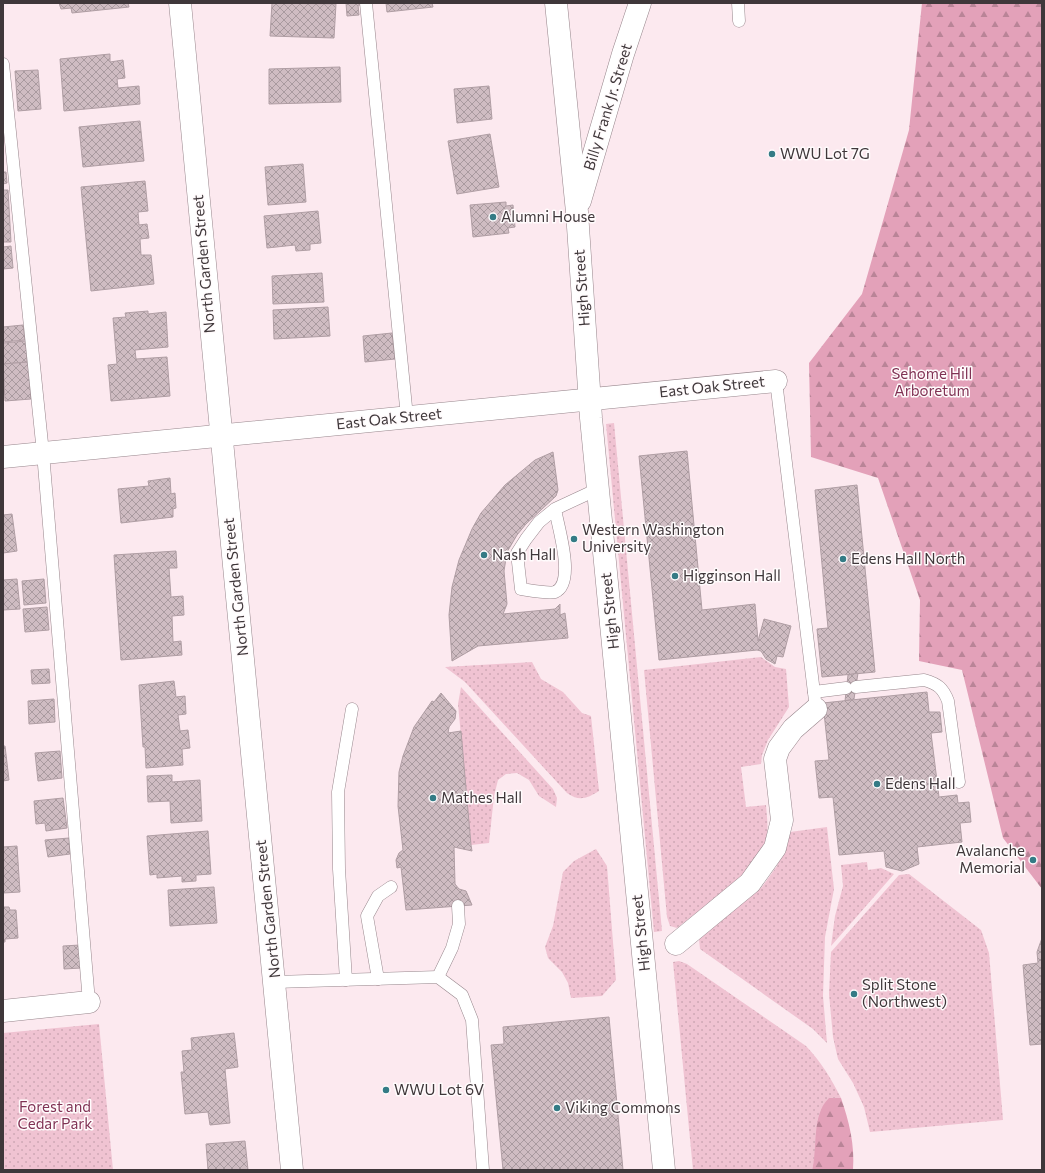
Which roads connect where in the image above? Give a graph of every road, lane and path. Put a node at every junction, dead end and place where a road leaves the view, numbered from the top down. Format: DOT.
graph roads {
  1 [pos="180,3"];
  2 [pos="366,3"];
  3 [pos="556,3"];
  4 [pos="640,3"];
  5 [pos="738,3"];
  6 [pos="739,21"];
  7 [pos="3,64"];
  8 [pos="576,212"];
  9 [pos="776,381"];
  10 [pos="589,400"];
  11 [pos="407,417"];
  12 [pos="220,436"];
  13 [pos="43,453"];
  14 [pos="3,457"];
  15 [pos="598,489"];
  16 [pos="555,509"];
  17 [pos="815,700"];
  18 [pos="352,709"];
  19 [pos="959,782"];
  20 [pos="391,887"];
  21 [pos="458,906"];
  22 [pos="676,944"];
  23 [pos="438,977"];
  24 [pos="378,979"];
  25 [pos="346,980"];
  26 [pos="275,982"];
  27 [pos="89,1002"];
  28 [pos="3,1011"];
  29 [pos="292,1170"];
  30 [pos="483,1170"];
  31 [pos="664,1170"];
  1 -- 12 [label="street, North Garden Street"];
  2 -- 11 [label="lane"];
  3 -- 8 [label="street, High Street"];
  4 -- 8 [label="street, Billy Frank Jr. Street"];
  5 -- 6 [label="lane"];
  7 -- 13 [label="lane"];
  8 -- 10 [label="street, High Street"];
  9 -- 10 [label="street, East Oak Street"];
  9 -- 17 [label="lane"];
  10 -- 11 [label="street, East Oak Street"];
  10 -- 15 [label="street, High Street"];
  11 -- 12 [label="street, East Oak Street"];
  12 -- 13 [label="street, East Oak Street"];
  12 -- 26 [label="street, North Garden Street"];
  13 -- 14 [label="street, East Oak Street"];
  13 -- 27 [label="lane"];
  15 -- 16 [label="lane"];
  15 -- 31 [label="street, High Street"];
  16 -- 16 [label="lane"];
  17 -- 19 [label="lane"];
  17 -- 22 [label="street"];
  18 -- 25 [label="lane"];
  20 -- 24 [label="lane"];
  21 -- 23 [label="lane"];
  23 -- 24 [label="lane"];
  23 -- 30 [label="lane"];
  24 -- 25 [label="lane"];
  25 -- 26 [label="lane"];
  26 -- 29 [label="street, North Garden Street"];
  27 -- 28 [label="street"];
}
